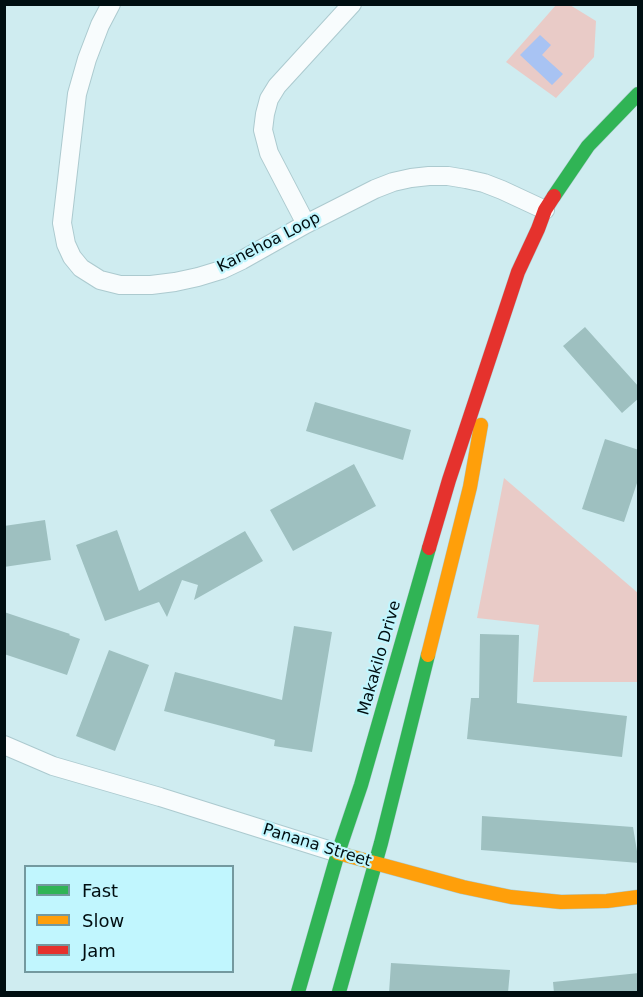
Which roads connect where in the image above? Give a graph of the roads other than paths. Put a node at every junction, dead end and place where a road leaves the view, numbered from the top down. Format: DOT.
graph roads {
  1 [pos="111,4"];
  2 [pos="352,4"];
  3 [pos="639,94"];
  4 [pos="545,210"];
  5 [pos="306,224"];
  6 [pos="497,333"];
  7 [pos="4,745"];
  8 [pos="338,853"];
  9 [pos="376,863"];
  10 [pos="639,897"];
  11 [pos="298,993"];
  12 [pos="339,993"];
  1 -- 5 [label="street, Kanehoa Loop"];
  2 -- 5 [label="street"];
  3 -- 4 [label="main road, Makakilo Drive"];
  4 -- 5 [label="street, Kanehoa Loop"];
  4 -- 6 [label="main road, Makakilo Drive"];
  6 -- 8 [label="main road, Makakilo Drive"];
  6 -- 9 [label="main road, Makakilo Drive"];
  7 -- 8 [label="street, Panana Street"];
  8 -- 9 [label="main road, Panana Street"];
  8 -- 11 [label="main road, Makakilo Drive"];
  9 -- 10 [label="main road, Panana Street"];
  9 -- 12 [label="main road, Makakilo Drive"];
}
